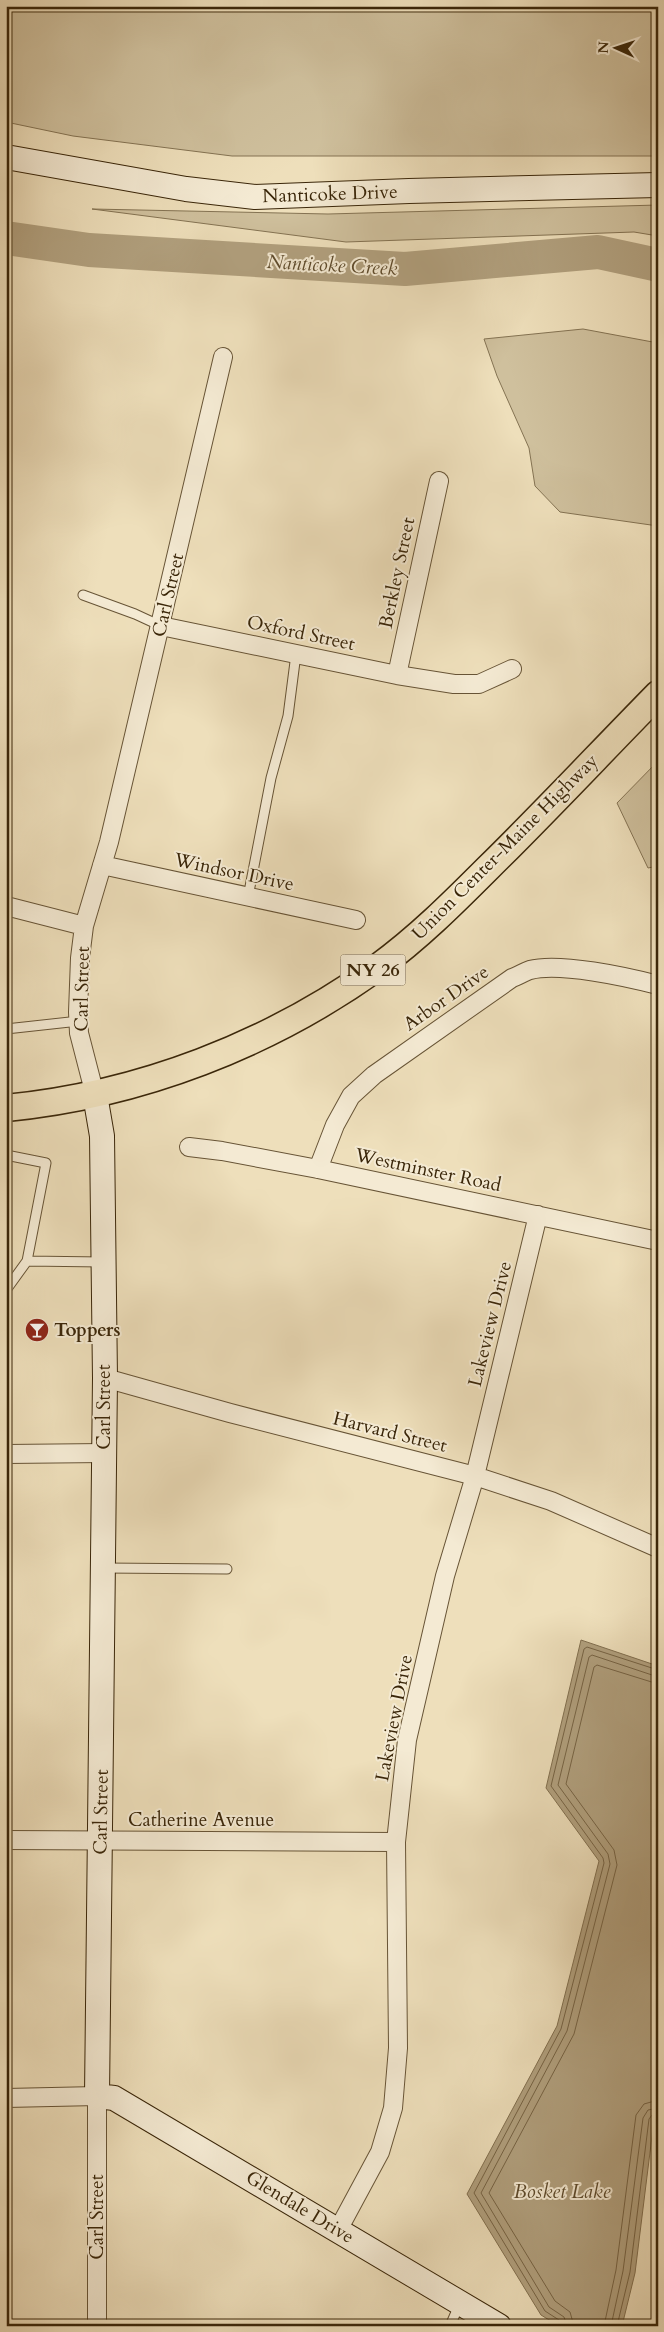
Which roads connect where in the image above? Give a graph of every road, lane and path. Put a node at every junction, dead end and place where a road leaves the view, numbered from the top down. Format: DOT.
graph roads {
  1 [pos="6,158"];
  2 [pos="658,185"];
  3 [pos="223,358"];
  4 [pos="439,481"];
  5 [pos="83,595"];
  6 [pos="161,626"];
  7 [pos="296,654"];
  8 [pos="512,669"];
  9 [pos="397,675"];
  10 [pos="658,694"];
  11 [pos="102,865"];
  12 [pos="248,897"];
  13 [pos="6,906"];
  14 [pos="356,920"];
  15 [pos="84,926"];
  16 [pos="658,984"];
  17 [pos="78,1020"];
  18 [pos="6,1029"];
  19 [pos="95,1095"];
  20 [pos="6,1108"];
  21 [pos="189,1147"];
  22 [pos="6,1155"];
  23 [pos="318,1169"];
  24 [pos="538,1215"];
  25 [pos="658,1241"];
  26 [pos="27,1261"];
  27 [pos="103,1262"];
  28 [pos="6,1290"];
  29 [pos="105,1378"];
  30 [pos="104,1453"];
  31 [pos="6,1454"];
  32 [pos="475,1476"];
  33 [pos="658,1548"];
  34 [pos="103,1568"];
  35 [pos="227,1569"];
  36 [pos="6,1840"];
  37 [pos="101,1840"];
  38 [pos="396,1842"];
  39 [pos="97,2096"];
  40 [pos="6,2098"];
  41 [pos="338,2230"];
  42 [pos="460,2303"];
  43 [pos="97,2326"];
  44 [pos="450,2326"];
  45 [pos="499,2326"];
  1 -- 2 [label="street, Nanticoke Drive"];
  3 -- 6 [label="street, Carl Street"];
  4 -- 9 [label="street, Berkley Street"];
  5 -- 6 [label="lane, Oxford Street"];
  6 -- 7 [label="street, Oxford Street"];
  6 -- 11 [label="street, Carl Street"];
  7 -- 9 [label="street, Oxford Street"];
  7 -- 12 [label="lane"];
  8 -- 9 [label="street, Oxford Street"];
  10 -- 19 [label="main road, Union Center-Maine Highway / NY 26"];
  11 -- 12 [label="street, Windsor Drive"];
  11 -- 15 [label="street, Carl Street"];
  12 -- 14 [label="street, Windsor Drive"];
  13 -- 15 [label="street"];
  15 -- 17 [label="street, Carl Street"];
  16 -- 23 [label="street, Arbor Drive"];
  17 -- 18 [label="lane"];
  17 -- 19 [label="street, Carl Street"];
  19 -- 20 [label="main road, Union Center-Maine Highway / NY 26"];
  19 -- 27 [label="street, Carl Street"];
  21 -- 23 [label="street, Westminster Road"];
  22 -- 26 [label="lane"];
  23 -- 24 [label="street, Westminster Road"];
  24 -- 25 [label="street, Westminster Road"];
  24 -- 32 [label="street, Lakeview Drive"];
  26 -- 27 [label="lane"];
  26 -- 28 [label="lane"];
  27 -- 29 [label="street, Carl Street"];
  29 -- 30 [label="street, Carl Street"];
  29 -- 32 [label="street, Harvard Street"];
  30 -- 31 [label="street"];
  30 -- 34 [label="street, Carl Street"];
  32 -- 33 [label="street, Harvard Street"];
  32 -- 38 [label="street, Lakeview Drive"];
  34 -- 35 [label="lane"];
  34 -- 37 [label="street, Carl Street"];
  36 -- 37 [label="street, Catherine Avenue"];
  37 -- 38 [label="street, Catherine Avenue"];
  37 -- 39 [label="street, Carl Street"];
  38 -- 41 [label="street, Lakeview Drive"];
  39 -- 40 [label="street"];
  39 -- 41 [label="street, Glendale Drive"];
  39 -- 43 [label="street, Carl Street"];
  41 -- 42 [label="street, Glendale Drive"];
  42 -- 44 [label="lane"];
  42 -- 45 [label="street, Glendale Drive"];
}
